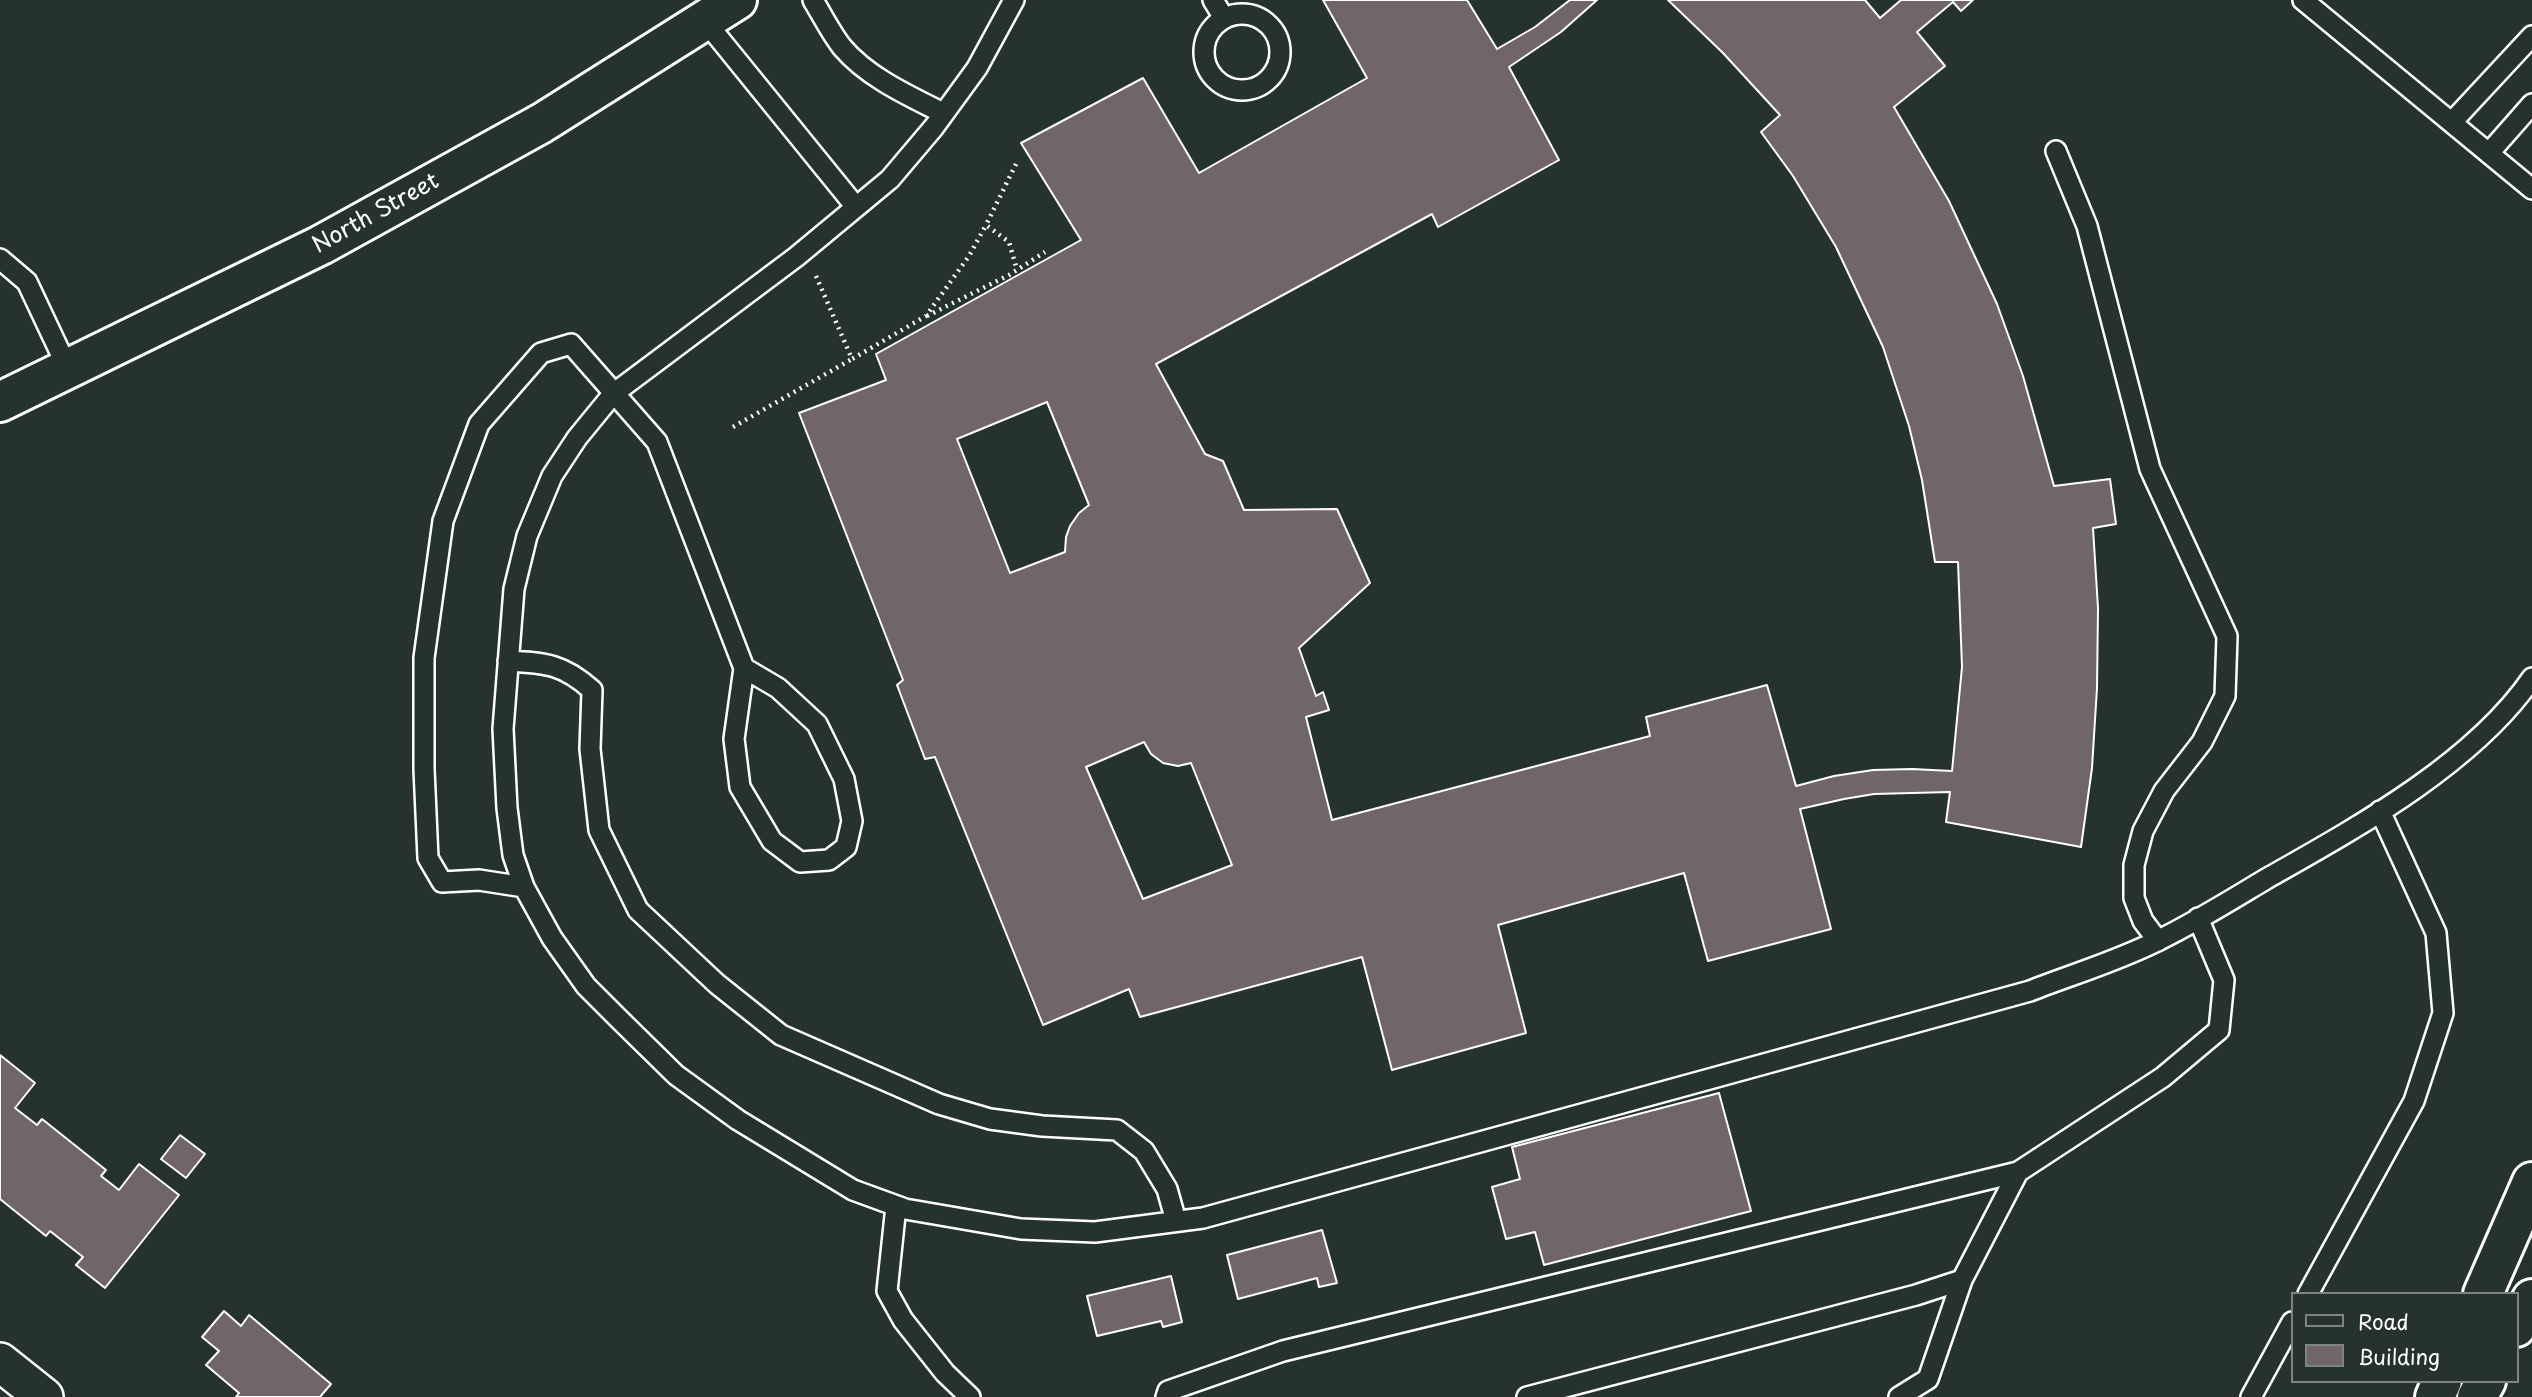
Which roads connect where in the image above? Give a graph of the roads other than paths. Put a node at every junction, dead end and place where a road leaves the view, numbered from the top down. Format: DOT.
graph roads {
  1 [pos="737,0"];
  2 [pos="813,0"];
  3 [pos="1014,0"];
  4 [pos="1213,0"];
  5 [pos="2303,0"];
  6 [pos="1224,18"];
  7 [pos="705,20"];
  8 [pos="2532,36"];
  9 [pos="2532,104"];
  10 [pos="943,113"];
  11 [pos="2452,122"];
  12 [pos="2056,151"];
  13 [pos="2489,153"];
  14 [pos="2532,189"];
  15 [pos="856,207"];
  16 [pos="0,259"];
  17 [pos="68,369"];
  18 [pos="613,394"];
  19 [pos="0,402"];
  20 [pos="508,661"];
  21 [pos="744,668"];
  22 [pos="2532,678"];
  23 [pos="2380,811"];
  24 [pos="524,887"];
  25 [pos="2198,918"];
  26 [pos="2158,941"];
  27 [pos="2018,1172"];
  28 [pos="2532,1182"];
  29 [pos="896,1206"];
  30 [pos="1176,1221"];
  31 [pos="1962,1280"];
  32 [pos="2309,1292"];
  33 [pos="2484,1292"];
  34 [pos="2532,1300"];
  35 [pos="2518,1324"];
  36 [pos="2290,1326"];
  37 [pos="0,1362"];
  38 [pos="44,1397"];
  39 [pos="970,1397"];
  40 [pos="1166,1397"];
  41 [pos="1527,1397"];
  42 [pos="1899,1397"];
  43 [pos="2251,1397"];
  1 -- 7 [label="main road, North Street"];
  2 -- 10 [label="lane"];
  3 -- 10 [label="lane"];
  4 -- 6 [label="lane"];
  5 -- 11 [label="lane"];
  7 -- 15 [label="lane"];
  7 -- 17 [label="main road, North Street"];
  8 -- 11 [label="lane"];
  9 -- 13 [label="lane"];
  10 -- 15 [label="lane"];
  11 -- 13 [label="lane"];
  12 -- 26 [label="lane"];
  13 -- 14 [label="lane"];
  15 -- 18 [label="lane"];
  16 -- 17 [label="lane"];
  17 -- 19 [label="main road, North Street"];
  18 -- 20 [label="lane"];
  18 -- 21 [label="lane"];
  18 -- 24 [label="lane"];
  20 -- 24 [label="lane"];
  20 -- 30 [label="lane"];
  21 -- 21 [label="lane"];
  22 -- 23 [label="lane"];
  23 -- 25 [label="lane"];
  23 -- 32 [label="lane"];
  24 -- 29 [label="lane"];
  25 -- 26 [label="lane"];
  25 -- 27 [label="lane"];
  26 -- 30 [label="lane"];
  27 -- 31 [label="lane"];
  27 -- 40 [label="lane"];
  28 -- 33 [label="main road"];
  29 -- 30 [label="lane"];
  29 -- 39 [label="lane"];
  31 -- 41 [label="lane"];
  31 -- 42 [label="lane"];
  34 -- 35 [label="main road"];
  36 -- 43 [label="lane"];
  37 -- 38 [label="street"];
}
